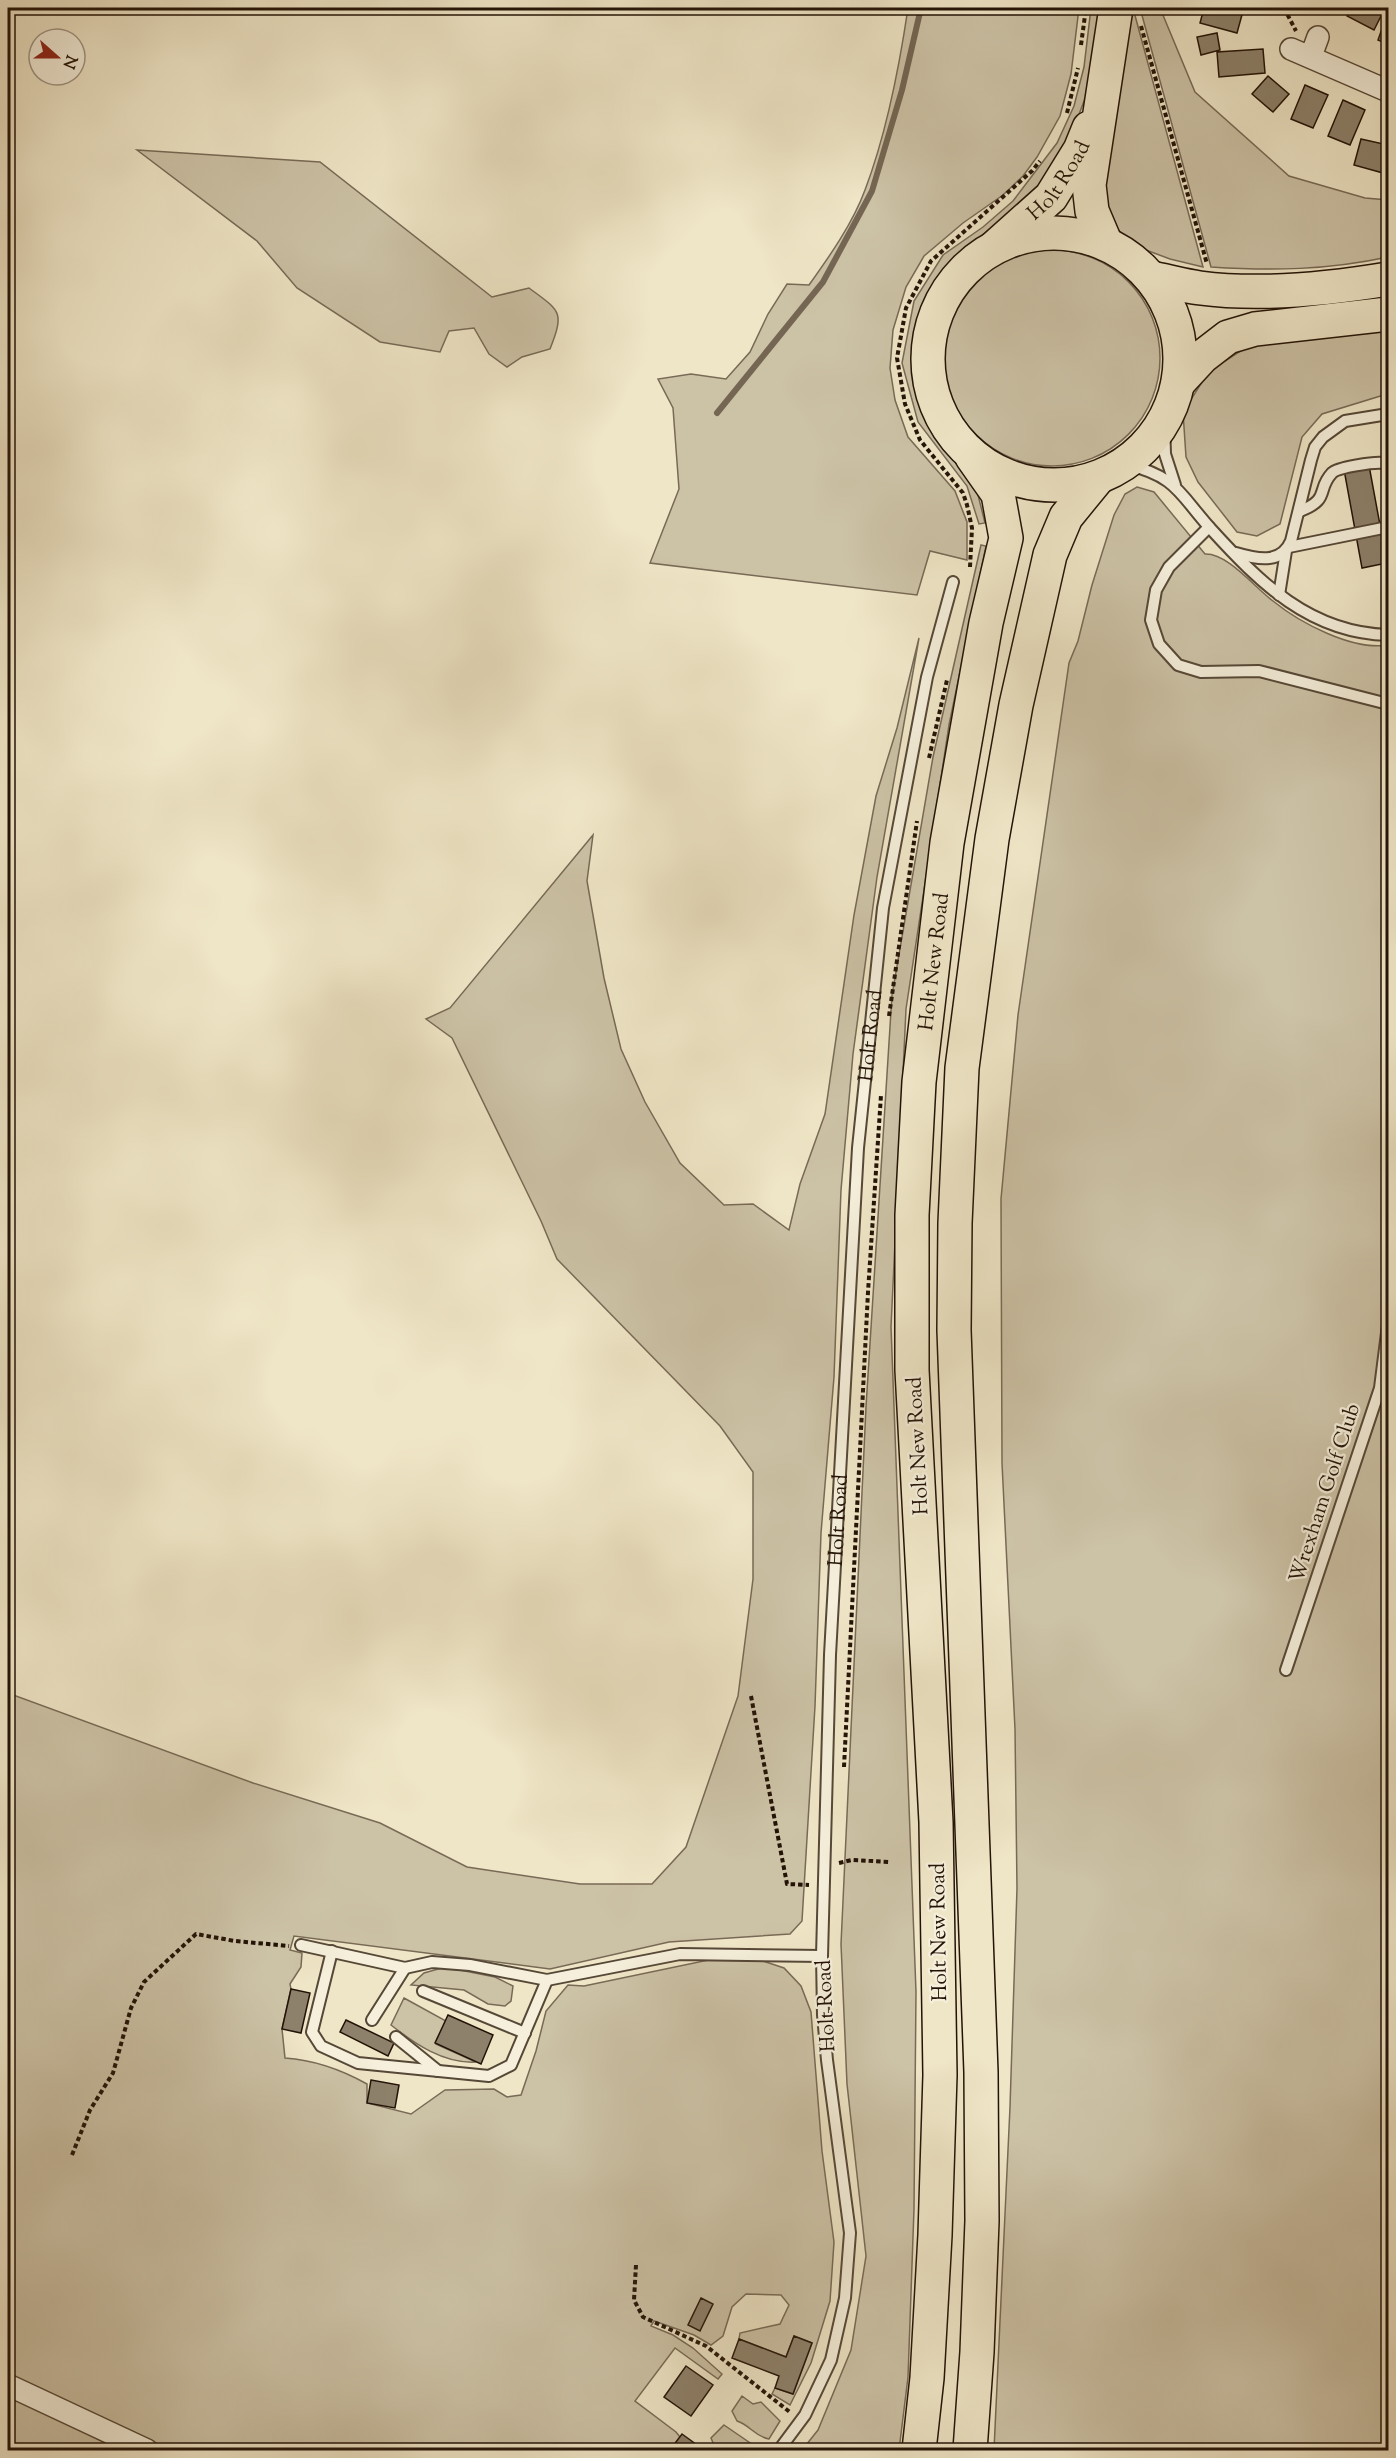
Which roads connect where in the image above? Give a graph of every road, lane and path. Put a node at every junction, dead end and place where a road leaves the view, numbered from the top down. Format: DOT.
graph roads {
  1 [pos="1086,8"];
  2 [pos="1128,13"];
  3 [pos="1307,47"];
  4 [pos="1080,53"];
  5 [pos="1079,65"];
  6 [pos="1389,91"];
  7 [pos="1101,99"];
  8 [pos="1063,121"];
  9 [pos="1046,152"];
  10 [pos="1106,244"];
  11 [pos="995,247"];
  12 [pos="1151,278"];
  13 [pos="1389,279"];
  14 [pos="1213,288"];
  15 [pos="1389,314"];
  16 [pos="1178,383"];
  17 [pos="1389,414"];
  18 [pos="1164,421"];
  19 [pos="972,457"];
  20 [pos="1383,463"];
  21 [pos="1126,464"];
  22 [pos="1097,479"];
  23 [pos="1175,485"];
  24 [pos="1300,511"];
  25 [pos="1209,527"];
  26 [pos="1389,527"];
  27 [pos="1287,549"];
  28 [pos="1233,552"];
  29 [pos="968,576"];
  30 [pos="953,582"];
  31 [pos="1279,595"];
  32 [pos="1389,635"];
  33 [pos="949,672"];
  34 [pos="1389,704"];
  35 [pos="928,762"];
  36 [pos="918,817"];
  37 [pos="889,1018"];
  38 [pos="881,1087"];
  39 [pos="1389,1325"];
  40 [pos="1286,1670"];
  41 [pos="752,1695"];
  42 [pos="844,1778"];
  43 [pos="840,1856"];
  44 [pos="890,1862"];
  45 [pos="841,1863"];
  46 [pos="824,1865"];
  47 [pos="823,1887"];
  48 [pos="301,1945"];
  49 [pos="332,1951"];
  50 [pos="822,1956"];
  51 [pos="405,1968"];
  52 [pos="547,1980"];
  53 [pos="423,1991"];
  54 [pos="372,2020"];
  55 [pos="525,2033"];
  56 [pos="396,2037"];
  57 [pos="438,2071"];
  58 [pos="72,2156"];
  59 [pos="636,2265"];
  60 [pos="8,2385"];
  61 [pos="801,2421"];
  62 [pos="147,2451"];
  63 [pos="778,2451"];
  64 [pos="919,2451"];
  65 [pos="970,2451"];
  1 -- 4 [label="path"];
  2 -- 7 [label="main road, Holt Road"];
  2 -- 14 [label="path"];
  3 -- 6 [label="street"];
  5 -- 8 [label="path"];
  7 -- 10 [label="main road, Holt Road"];
  7 -- 11 [label="main road, Holt Road"];
  9 -- 29 [label="path"];
  10 -- 11 [label="main road"];
  10 -- 12 [label="main road"];
  11 -- 19 [label="main road"];
  12 -- 14 [label="main road"];
  12 -- 16 [label="main road"];
  13 -- 14 [label="main road"];
  15 -- 16 [label="main road"];
  16 -- 18 [label="main road"];
  17 -- 24 [label="lane"];
  18 -- 21 [label="main road"];
  18 -- 23 [label="lane"];
  19 -- 22 [label="main road"];
  19 -- 64 [label="main road, Holt New Road"];
  20 -- 24 [label="lane"];
  21 -- 22 [label="main road"];
  21 -- 23 [label="lane"];
  22 -- 65 [label="main road, Holt New Road"];
  23 -- 25 [label="lane"];
  24 -- 27 [label="lane"];
  25 -- 28 [label="lane"];
  25 -- 34 [label="lane"];
  26 -- 27 [label="lane"];
  27 -- 28 [label="lane"];
  27 -- 31 [label="lane"];
  28 -- 31 [label="lane"];
  30 -- 46 [label="lane, Holt Road"];
  31 -- 32 [label="lane"];
  33 -- 35 [label="path"];
  36 -- 37 [label="path"];
  38 -- 42 [label="path"];
  39 -- 40 [label="lane, Wrexham Golf Club"];
  41 -- 47 [label="path"];
  43 -- 45 [label="path"];
  44 -- 45 [label="path"];
  45 -- 46 [label="path"];
  45 -- 47 [label="path"];
  46 -- 47 [label="lane, Holt Road"];
  47 -- 50 [label="lane, Holt Road"];
  48 -- 49 [label="lane"];
  48 -- 58 [label="path"];
  49 -- 51 [label="lane"];
  49 -- 57 [label="lane"];
  50 -- 52 [label="lane"];
  50 -- 61 [label="lane, Holt Road"];
  51 -- 52 [label="lane"];
  51 -- 54 [label="lane"];
  52 -- 55 [label="lane"];
  53 -- 55 [label="lane"];
  55 -- 57 [label="lane"];
  56 -- 57 [label="lane"];
  59 -- 61 [label="path"];
  60 -- 62 [label="street"];
  61 -- 63 [label="lane, Holt Road"];
}
